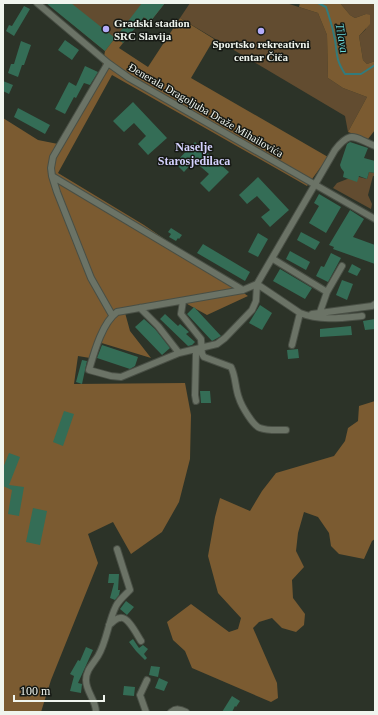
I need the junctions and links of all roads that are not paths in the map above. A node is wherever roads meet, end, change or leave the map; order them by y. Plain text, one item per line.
1 (37, 3) edge
2 (108, 63) junction
3 (375, 146) edge
4 (52, 176) junction
5 (315, 185) junction
6 (375, 219) edge
7 (273, 259) junction
8 (342, 266) dead end
9 (257, 284) junction
10 (243, 290) junction
11 (328, 292) junction
12 (183, 302) junction
13 (375, 304) edge
14 (140, 308) junction
15 (320, 312) junction
16 (303, 314) junction
17 (112, 315) junction
18 (362, 316) dead end
19 (292, 345) dead end
20 (201, 347) junction
21 (179, 353) junction
22 (196, 401) dead end
23 (286, 430) dead end
24 (117, 549) dead end
25 (109, 625) junction
26 (141, 641) dead end
27 (146, 680) dead end
28 (96, 712) edge
29 (146, 712) edge
30 (171, 712) edge
31 (186, 712) edge

1 - 2 street, Đenerala Dragoljuba Draže Mihailovića
2 - 4 street
2 - 5 street, Đenerala Dragoljuba Draže Mihailovića
3 - 5 street
4 - 10 street
4 - 17 street
5 - 6 street, Đenerala Dragoljuba Draže Mihailovića
5 - 7 street
7 - 9 street
7 - 11 street
8 - 11 street
9 - 10 street
9 - 16 street
9 - 20 street
10 - 12 street
11 - 15 street
12 - 14 street
12 - 20 street
13 - 15 street
14 - 17 street
14 - 21 street
15 - 16 street
16 - 18 street
16 - 19 street
17 - 21 street
20 - 21 street
20 - 22 street
20 - 23 street
24 - 25 street
25 - 26 street
25 - 28 street
27 - 29 street
30 - 31 street

